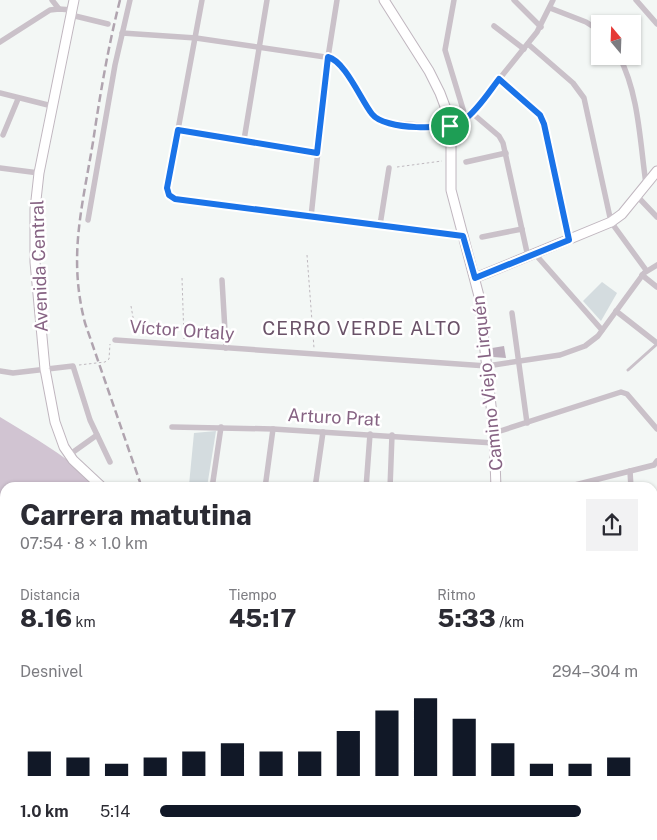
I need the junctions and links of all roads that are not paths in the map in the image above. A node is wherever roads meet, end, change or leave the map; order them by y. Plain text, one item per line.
1 (52, 0) edge
2 (74, 0) edge
3 (130, 0) edge
4 (202, 0) edge
5 (267, 0) edge
6 (338, 0) edge
7 (384, 0) edge
8 (454, 0) edge
9 (514, 0) edge
10 (553, 0) edge
11 (636, 0) edge
12 (550, 8) junction
13 (59, 9) junction
14 (71, 13) junction
15 (108, 24) dead end
16 (657, 24) edge
17 (591, 25) edge
18 (494, 26) dead end
19 (541, 26) junction
20 (122, 33) junction
21 (196, 38) junction
22 (0, 42) edge
23 (526, 46) junction
24 (260, 47) junction
25 (328, 57) junction
26 (622, 65) edge
27 (499, 79) junction
28 (0, 94) edge
29 (18, 99) junction
30 (52, 106) junction
31 (472, 113) junction
32 (466, 119) junction
33 (450, 126) junction
34 (178, 130) junction
35 (3, 135) dead end
36 (244, 140) junction
37 (317, 153) junction
38 (506, 153) junction
39 (466, 162) dead end
40 (0, 168) edge
41 (389, 168) road end
42 (657, 171) edge
43 (38, 173) junction
44 (646, 184) junction
45 (637, 196) junction
46 (311, 217) junction
47 (657, 218) edge
48 (88, 220) dead end
49 (611, 222) junction
50 (380, 226) junction
51 (522, 228) junction
52 (463, 236) junction
53 (482, 237) dead end
54 (569, 240) junction
55 (531, 255) junction
56 (657, 265) edge
57 (644, 273) junction
58 (475, 278) junction
59 (222, 280) dead end
60 (657, 287) edge
61 (616, 311) junction
62 (512, 313) dead end
63 (602, 330) junction
64 (115, 340) road end
65 (657, 343) edge
66 (226, 348) junction
67 (519, 361) junction
68 (487, 366) junction
69 (44, 369) junction
70 (628, 370) dead end
71 (0, 371) edge
72 (527, 423) junction
73 (172, 427) dead end
74 (221, 427) junction
75 (657, 428) edge
76 (273, 429) junction
77 (323, 432) junction
78 (370, 434) junction
79 (97, 435) junction
80 (392, 436) junction
81 (494, 438) junction
82 (69, 455) junction
83 (110, 462) dead end
84 (656, 465) edge
85 (630, 471) junction
86 (96, 482) edge
87 (213, 482) edge
88 (266, 482) edge
89 (316, 482) edge
90 (366, 482) edge
91 (390, 482) edge
92 (496, 482) edge
93 (592, 482) edge
94 (631, 482) edge

1 - 13 street
2 - 14 street, Avenida Central
3 - 20 street
4 - 21 street
5 - 24 street
6 - 25 street
7 - 33 street, Camino Viejo Lirquén
8 - 32 street
9 - 19 street
10 - 12 street
11 - 16 street
12 - 17 street
12 - 19 street
13 - 14 street
13 - 22 street
14 - 15 street
14 - 30 street, Avenida Central
18 - 23 street
19 - 23 street
20 - 21 street
20 - 48 street
21 - 24 street
21 - 34 street
23 - 27 street
23 - 49 street
24 - 25 street
24 - 36 street
25 - 33 street
25 - 37 street
26 - 44 street
27 - 31 street
27 - 54 street
28 - 29 street
29 - 30 street
29 - 35 street
30 - 43 street, Avenida Central
31 - 32 street
31 - 38 street
32 - 33 street
33 - 52 street, Camino Viejo Lirquén
34 - 36 street
34 - 46 street
36 - 37 street
37 - 46 street
38 - 39 street
38 - 51 street
40 - 43 street
41 - 50 street
42 - 44 street
43 - 69 street, Avenida Central
44 - 45 street
45 - 47 street
45 - 49 street
46 - 50 street
49 - 54 street
49 - 57 street
50 - 52 street
51 - 53 street
51 - 55 street
52 - 58 street, Camino Viejo Lirquén
54 - 55 street
55 - 58 street
55 - 63 street
56 - 57 street
57 - 60 street
57 - 61 street, Víctor Ortaly
58 - 68 street, Camino Viejo Lirquén
59 - 66 street
61 - 63 street, Víctor Ortaly
61 - 65 street
62 - 67 street
63 - 67 street, Víctor Ortaly
64 - 66 street, Víctor Ortaly
65 - 70 lane
66 - 68 street, Víctor Ortaly
67 - 68 street, Víctor Ortaly
67 - 72 street
68 - 81 street, Camino Viejo Lirquén
69 - 71 street
69 - 79 street
69 - 82 street, Avenida Central
72 - 75 street
72 - 81 street
73 - 74 street, Arturo Prat
74 - 76 street, Arturo Prat
74 - 87 street
76 - 77 street, Arturo Prat
76 - 88 street
77 - 78 street, Arturo Prat
77 - 89 street
78 - 80 street, Arturo Prat
78 - 90 street
79 - 82 street
79 - 83 street
80 - 81 street, Arturo Prat
80 - 91 street
81 - 92 street, Camino Viejo Lirquén
82 - 86 street, Avenida Central
84 - 85 street
85 - 93 street
85 - 94 street

